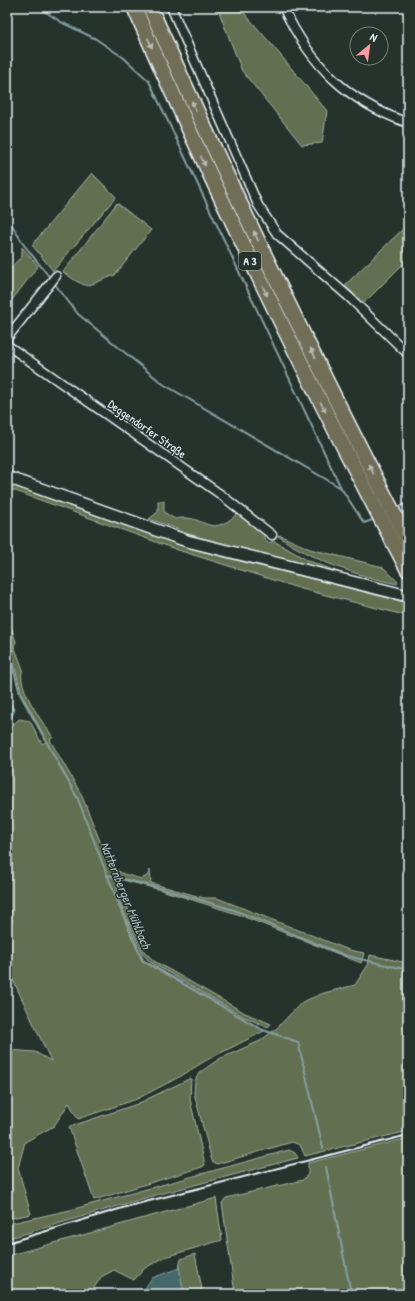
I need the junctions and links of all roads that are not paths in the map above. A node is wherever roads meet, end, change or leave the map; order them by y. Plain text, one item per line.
1 (134, 7) edge
2 (150, 7) edge
3 (171, 7) edge
4 (283, 7) edge
5 (408, 123) edge
6 (53, 279) dead end
7 (7, 338) edge
8 (7, 345) edge
9 (408, 354) edge
10 (7, 477) edge
11 (389, 520) junction
12 (272, 535) dead end
13 (408, 541) edge
14 (408, 570) edge
15 (408, 596) edge

1 -> 11 highway, A 3
11 -> 2 highway, A 3
3 - 9 street
4 - 5 street
6 - 7 street
8 - 12 street, Deggendorfer Straße
10 - 15 main road
11 - 13 highway, A 3
11 - 14 highway, A 3

